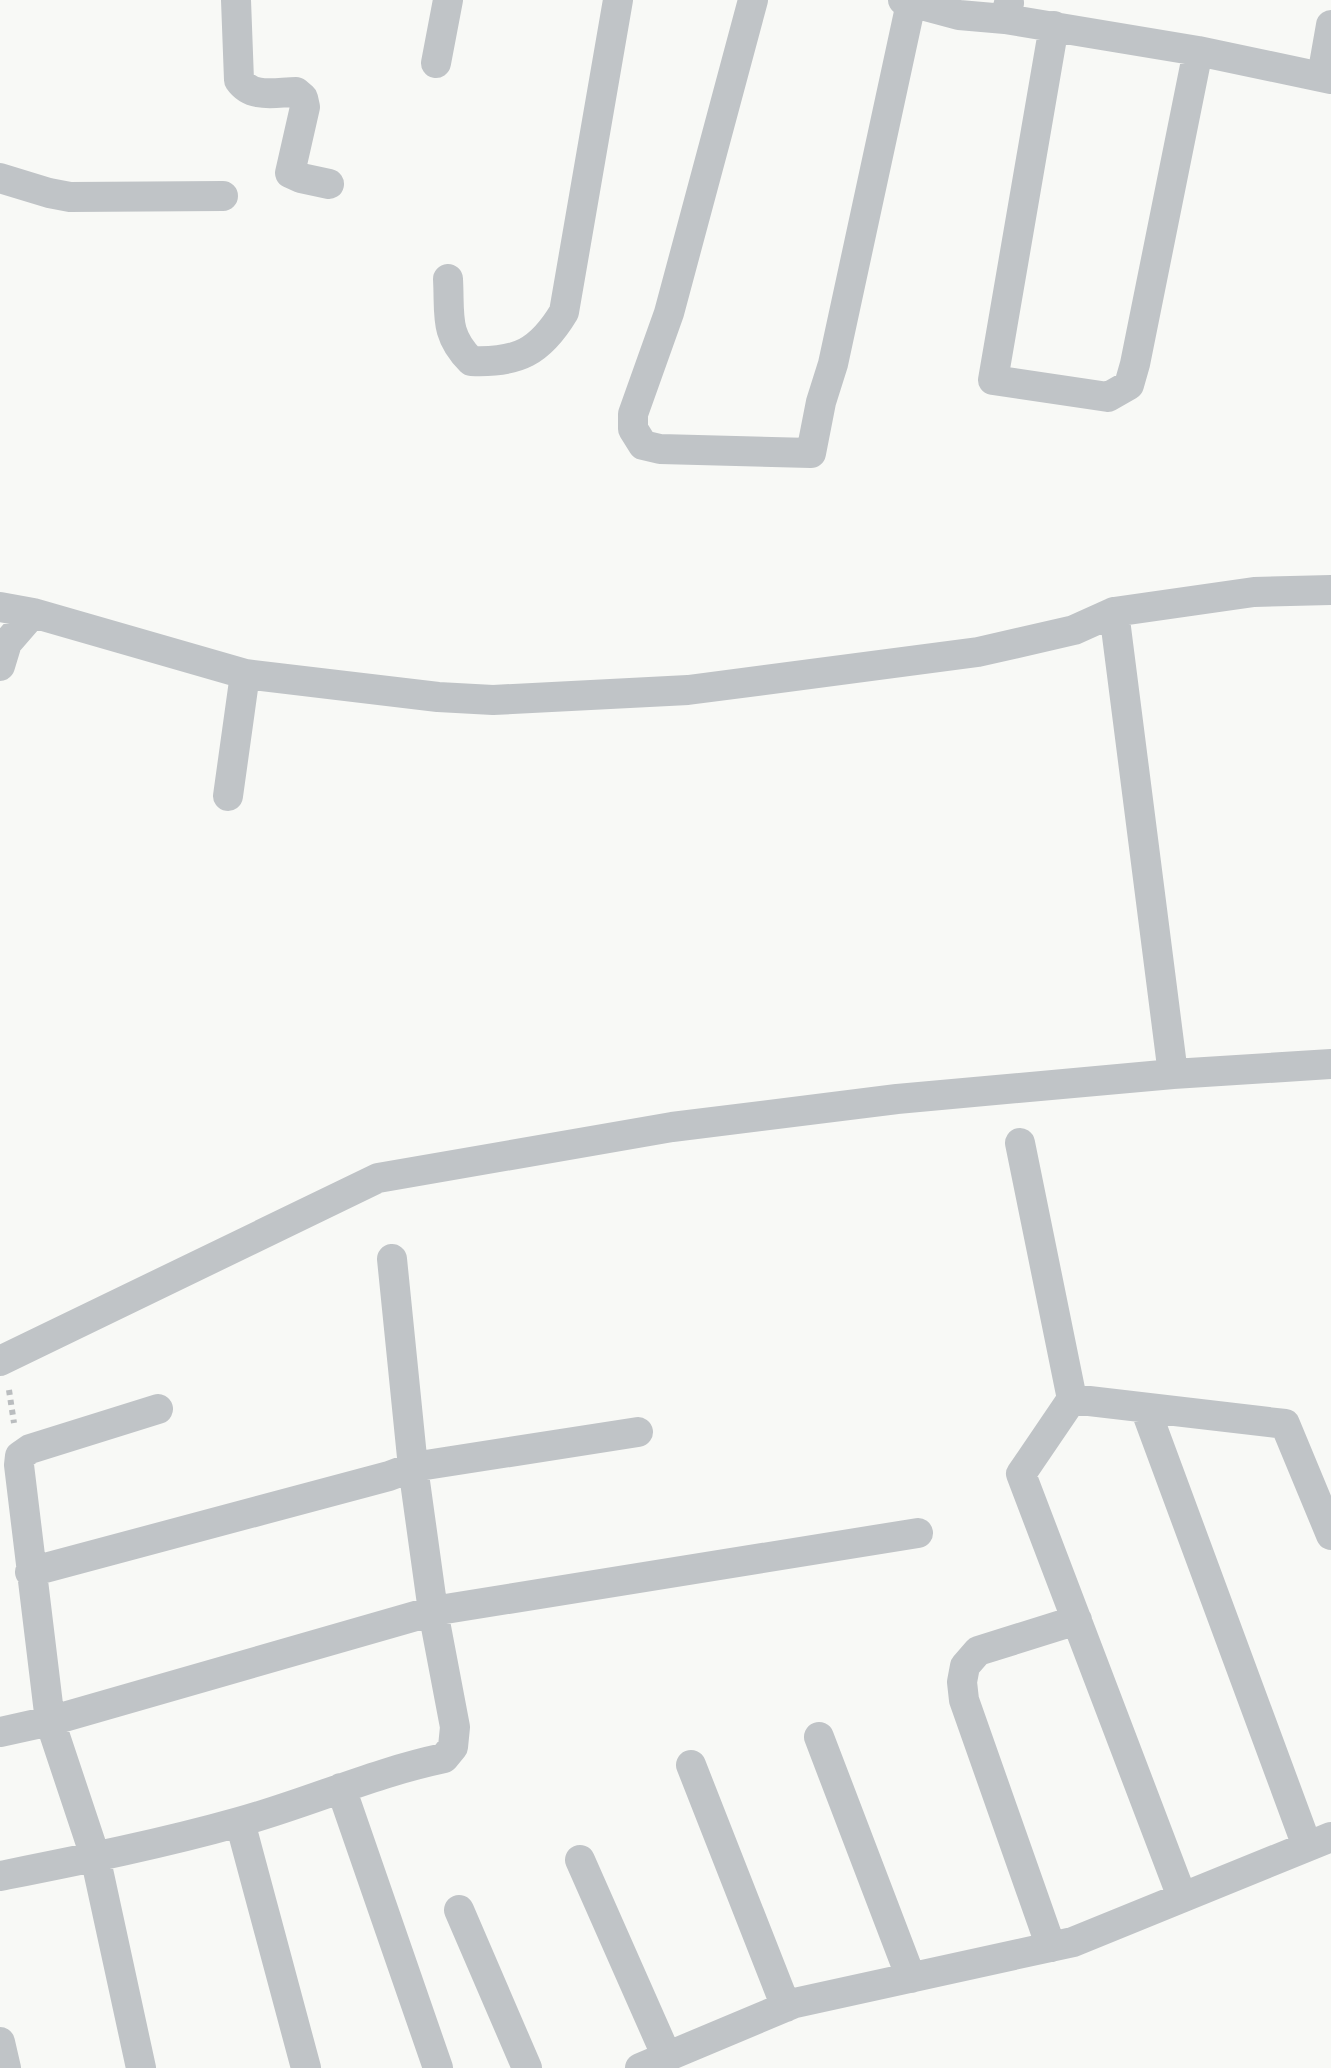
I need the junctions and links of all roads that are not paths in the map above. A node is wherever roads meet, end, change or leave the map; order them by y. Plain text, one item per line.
1 (236, 0) edge
2 (448, 0) edge
3 (618, 0) edge
4 (754, 0) edge
5 (907, 1) edge
6 (1008, 10) edge
7 (1331, 25) edge
8 (1054, 26) junction
9 (1198, 51) junction
10 (436, 63) dead end
11 (1326, 77) edge
12 (0, 178) edge
13 (329, 184) dead end
14 (223, 196) dead end
15 (448, 279) dead end
16 (1331, 590) edge
17 (0, 607) edge
18 (33, 612) junction
19 (1114, 612) junction
20 (0, 666) edge
21 (245, 674) junction
22 (228, 796) dead end
23 (1331, 1064) edge
24 (1174, 1074) junction
25 (1020, 1143) dead end
26 (392, 1259) dead end
27 (2, 1360) edge
28 (1072, 1400) junction
29 (1145, 1408) junction
30 (158, 1409) dead end
31 (638, 1432) dead end
32 (413, 1467) junction
33 (918, 1532) dead end
34 (1331, 1534) edge
35 (30, 1572) junction
36 (433, 1611) junction
37 (1076, 1620) junction
38 (50, 1721) junction
39 (0, 1732) edge
40 (819, 1737) dead end
41 (691, 1764) dead end
42 (341, 1788) junction
43 (240, 1822) junction
44 (1319, 1842) edge
45 (95, 1856) junction
46 (580, 1860) dead end
47 (0, 1876) edge
48 (1182, 1897) junction
49 (459, 1910) dead end
50 (1051, 1947) junction
51 (911, 1978) junction
52 (786, 2007) junction
53 (0, 2042) edge
54 (654, 2062) edge
55 (6, 2068) edge
56 (141, 2068) edge
57 (306, 2068) edge
58 (438, 2068) edge
59 (527, 2068) edge

1 - 13 street
2 - 10 street
3 - 15 street
4 - 5 street
5 - 6 street
6 - 8 street
7 - 11 street
8 - 9 street
8 - 9 street
9 - 11 street
12 - 14 street
16 - 19 street
17 - 18 street
18 - 20 street
18 - 21 street
19 - 21 street
19 - 24 street
21 - 22 street
23 - 24 street
24 - 27 street
25 - 28 street
26 - 32 street
28 - 29 street
28 - 37 street
29 - 34 street
29 - 44 street
30 - 35 street
31 - 32 street
32 - 35 street
32 - 36 street
33 - 36 street
35 - 38 street
36 - 38 street
36 - 42 street
37 - 48 street
37 - 50 street
38 - 39 street
38 - 45 street
40 - 51 street
41 - 52 street
42 - 43 street
42 - 58 street
43 - 45 street
43 - 57 street
44 - 48 street
45 - 47 street
45 - 56 street
46 - 54 street
48 - 50 street
49 - 59 street
50 - 51 street
51 - 52 street
52 - 54 street
53 - 55 street

